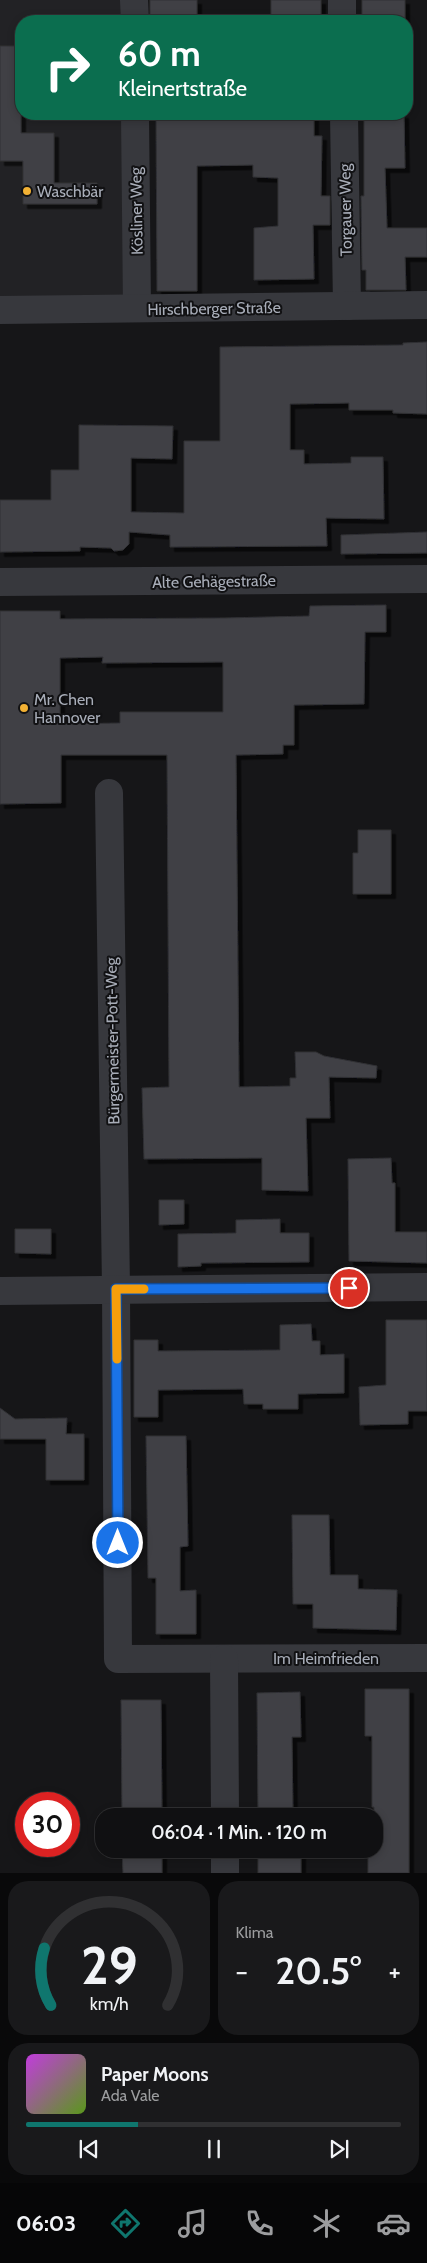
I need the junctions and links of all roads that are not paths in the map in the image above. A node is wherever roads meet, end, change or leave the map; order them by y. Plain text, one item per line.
1 (134, 0) edge
2 (342, 0) edge
3 (135, 15) edge
4 (342, 15) edge
5 (135, 120) edge
6 (344, 120) edge
7 (427, 305) edge
8 (347, 306) junction
9 (137, 308) junction
10 (0, 310) edge
11 (427, 579) edge
12 (0, 582) edge
13 (109, 793) dead end
14 (427, 1287) edge
15 (116, 1289) junction
16 (0, 1291) edge
17 (427, 1658) edge
18 (224, 1659) junction
19 (225, 1808) edge
20 (225, 1858) edge
21 (225, 1873) edge

1 - 3 street
2 - 4 street
5 - 9 street, Kösliner Weg
6 - 8 street, Torgauer Weg
7 - 8 street, Hirschberger Straße
8 - 9 street, Hirschberger Straße
9 - 10 street, Hirschberger Straße
11 - 12 street, Alte Gehägestraße
13 - 15 street, Bürgermeister-Pott-Weg
14 - 15 street
15 - 16 street
15 - 18 street, Bürgermeister-Pott-Weg
17 - 18 street, Im Heimfrieden
18 - 19 street
20 - 21 street

